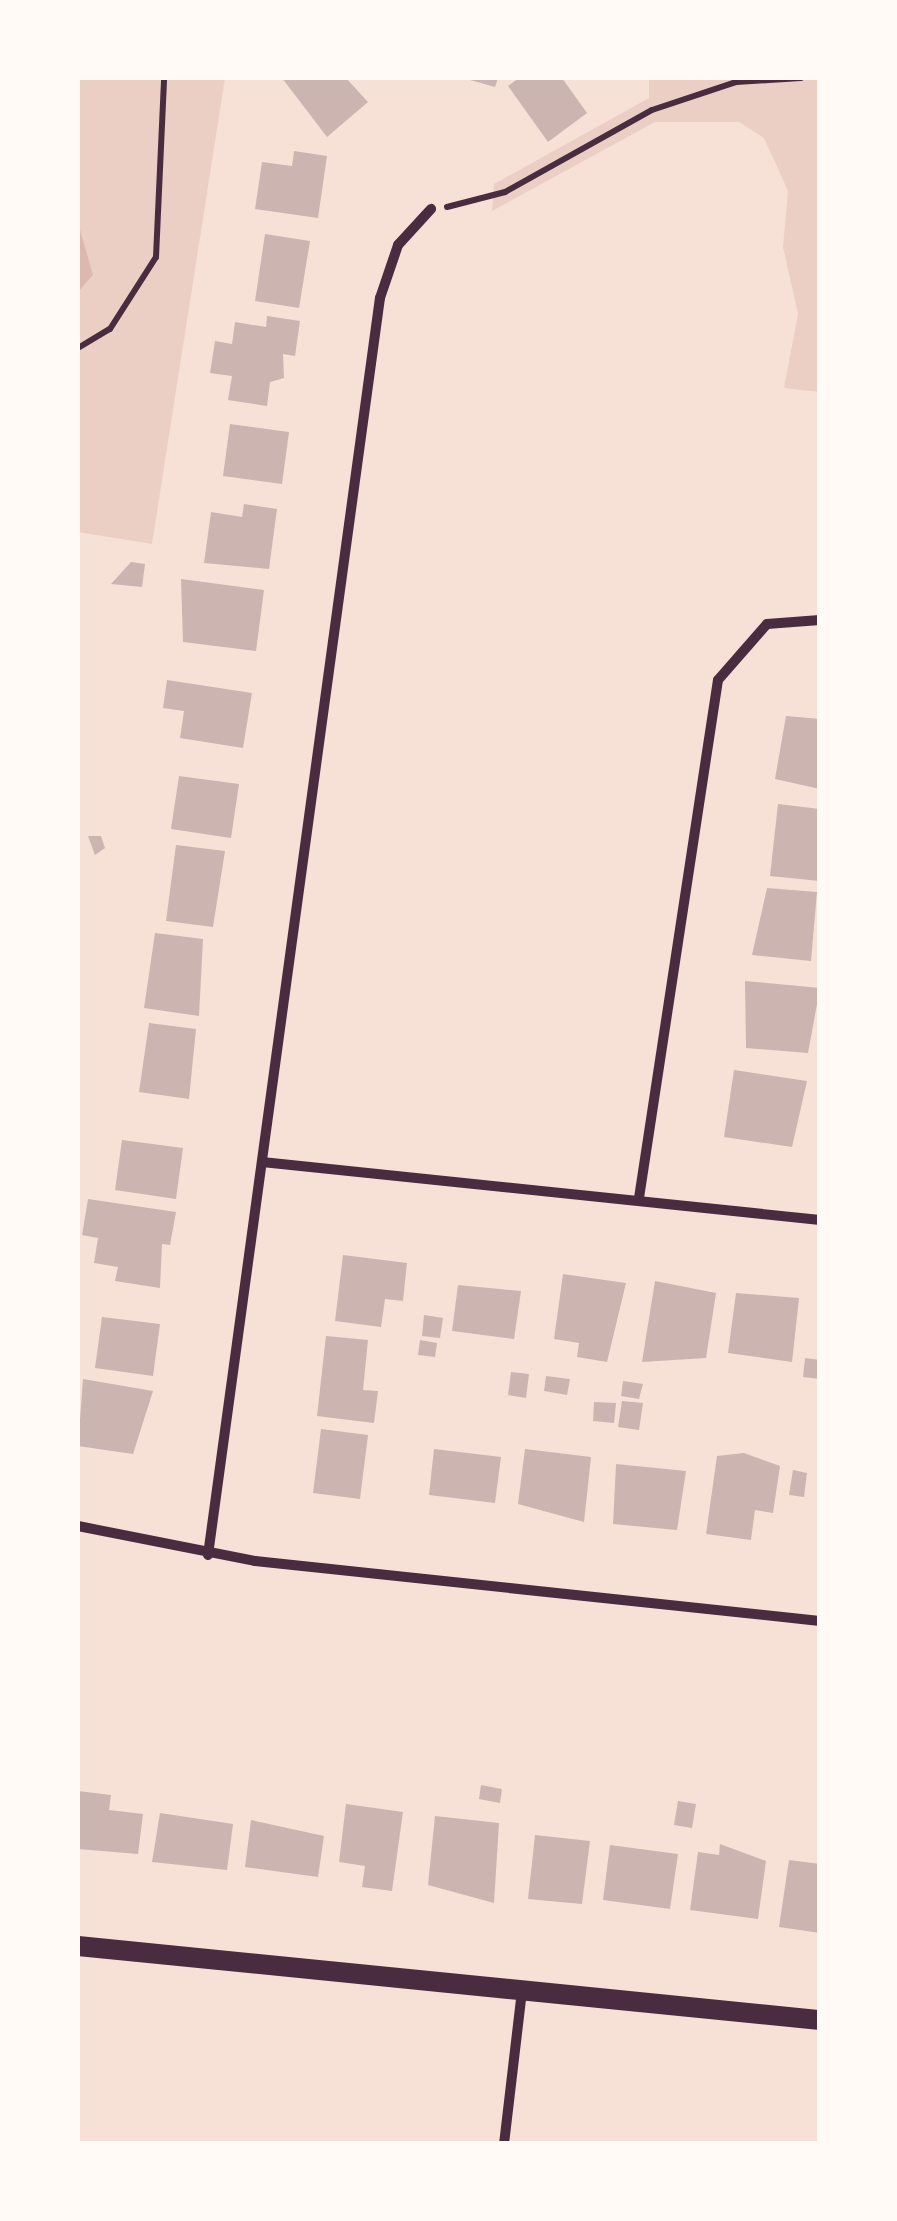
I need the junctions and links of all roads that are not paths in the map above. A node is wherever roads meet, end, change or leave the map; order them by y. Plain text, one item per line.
1 (431, 209) road end
2 (820, 620) edge
3 (262, 1162) junction
4 (638, 1198) junction
5 (820, 1220) edge
6 (78, 1526) edge
7 (208, 1555) junction
8 (820, 1621) edge
9 (78, 1946) edge
10 (522, 1989) junction
11 (820, 2020) edge
12 (504, 2144) edge

1 - 3 street
2 - 4 street
3 - 4 street
3 - 7 street
4 - 5 street
6 - 7 street
7 - 8 street
9 - 10 main road
10 - 11 main road
10 - 12 street

